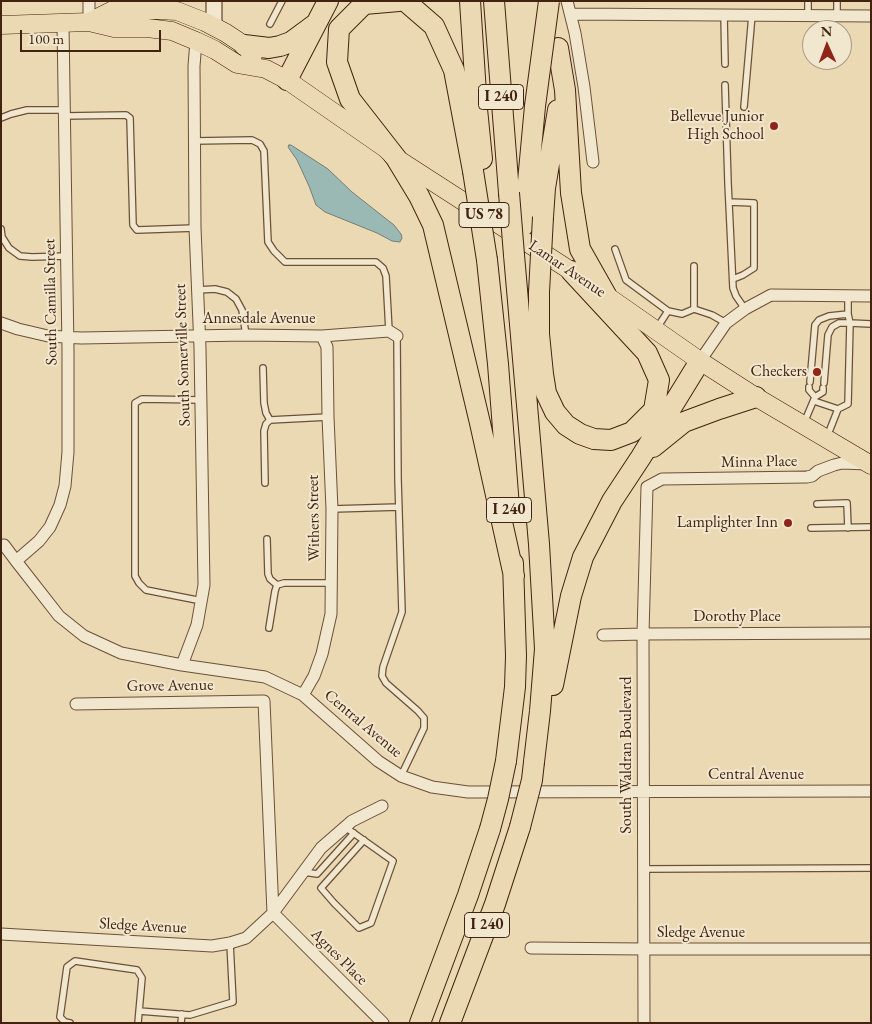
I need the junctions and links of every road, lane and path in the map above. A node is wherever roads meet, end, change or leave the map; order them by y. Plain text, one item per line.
1 (89, 1) edge
2 (214, 1) edge
3 (282, 1) edge
4 (328, 1) edge
5 (399, 1) edge
6 (406, 1) edge
7 (470, 1) edge
8 (494, 1) edge
9 (538, 1) edge
10 (549, 1) edge
11 (568, 1) edge
12 (808, 1) edge
13 (837, 1) edge
14 (125, 6) edge
15 (173, 6) edge
16 (571, 14) junction
17 (724, 15) junction
18 (752, 15) junction
19 (808, 15) junction
20 (837, 15) junction
21 (871, 16) edge
22 (89, 22) junction
23 (318, 22) junction
24 (63, 24) junction
25 (270, 24) dead end
26 (1, 25) edge
27 (214, 26) junction
28 (196, 41) junction
29 (244, 45) junction
30 (558, 48) junction
31 (725, 64) dead end
32 (266, 69) junction
33 (287, 80) junction
34 (725, 85) dead end
35 (744, 107) dead end
36 (64, 113) junction
37 (1, 118) edge
38 (194, 141) junction
39 (396, 158) junction
40 (593, 162) dead end
41 (479, 175) junction
42 (518, 197) junction
43 (728, 202) junction
44 (195, 228) junction
45 (1, 229) edge
46 (615, 249) dead end
47 (66, 256) junction
48 (694, 266) dead end
49 (571, 271) junction
50 (733, 279) junction
51 (197, 290) junction
52 (606, 295) junction
53 (848, 296) junction
54 (871, 296) edge
55 (694, 309) junction
56 (745, 309) junction
57 (668, 311) junction
58 (848, 314) junction
59 (1, 323) edge
60 (726, 323) junction
61 (850, 323) junction
62 (871, 324) edge
63 (656, 330) junction
64 (393, 334) junction
65 (199, 335) junction
66 (246, 335) junction
67 (322, 336) junction
68 (68, 338) junction
69 (700, 361) junction
70 (263, 368) dead end
71 (756, 397) junction
72 (815, 399) junction
73 (201, 400) junction
74 (838, 409) junction
75 (328, 417) junction
76 (270, 420) junction
77 (803, 425) junction
78 (826, 439) junction
79 (641, 456) junction
80 (871, 465) edge
81 (265, 483) dead end
82 (647, 487) joint
83 (817, 504) dead end
84 (398, 507) junction
85 (332, 509) junction
86 (871, 527) edge
87 (811, 528) dead end
88 (848, 528) junction
89 (267, 539) dead end
90 (4, 544) dead end
91 (16, 561) junction
92 (514, 576) junction
93 (331, 583) junction
94 (278, 585) junction
95 (202, 601) junction
96 (269, 628) dead end
97 (871, 633) edge
98 (643, 634) junction
99 (603, 635) dead end
100 (182, 665) junction
101 (303, 695) junction
102 (76, 704) dead end
103 (540, 711) junction
104 (401, 776) junction
105 (644, 791) junction
106 (871, 791) edge
107 (382, 806) dead end
108 (350, 830) junction
109 (364, 840) junction
110 (871, 868) edge
111 (644, 869) junction
112 (273, 913) junction
113 (1, 934) edge
114 (230, 943) junction
115 (531, 948) dead end
116 (871, 949) edge
117 (644, 950) junction
118 (139, 1011) junction
119 (182, 1014) junction
120 (421, 1020) edge
121 (70, 1023) edge
122 (138, 1023) edge
123 (181, 1023) edge
124 (383, 1023) edge
125 (450, 1023) edge
126 (644, 1023) edge

1 - 22 street
2 - 27 street
3 - 25 lane
4 - 23 highway
5 - 39 highway
6 - 41 highway
7 - 41 highway, I 240
8 - 42 highway, I 240
9 - 30 highway
10 - 42 highway, bridge
11 - 16 street
12 - 19 lane
13 - 20 lane
14 - 15 main road, US 78
14 - 22 main road, US 78
15 - 27 main road, US 78
16 - 17 street
16 - 40 street
17 - 18 street
17 - 31 lane
18 - 19 street
18 - 35 lane
19 - 20 street
20 - 21 street
22 - 24 main road, US 78
22 - 28 main road, US 78
23 - 29 highway
23 - 33 highway
24 - 26 main road, US 78
24 - 36 street, South Camilla Street
27 - 29 main road, US 78
28 - 32 main road, US 78
28 - 38 street, South Somerville Street
29 - 32 main road, US 78
30 - 49 highway, bridge
30 - 52 highway
32 - 33 main road, Lamar Avenue / US 78
33 - 39 main road, Lamar Avenue / US 78
34 - 43 lane
36 - 37 lane
36 - 44 lane
36 - 47 street, South Camilla Street
38 - 44 street, South Somerville Street
38 - 64 lane
39 - 49 main road, Lamar Avenue / US 78
39 - 92 highway
41 - 92 highway, I 240, bridge
42 - 103 highway, I 240
43 - 50 lane
43 - 50 lane
44 - 51 street, South Somerville Street
45 - 47 lane
46 - 57 lane
47 - 68 street, South Camilla Street
48 - 55 lane
49 - 52 main road, Lamar Avenue / US 78
50 - 56 lane
51 - 65 street, South Somerville Street
51 - 66 lane
52 - 63 main road, Lamar Avenue / US 78
53 - 54 street
53 - 56 street
53 - 58 lane
55 - 57 lane
55 - 60 lane
56 - 60 street
57 - 63 lane
58 - 61 lane
58 - 72 lane
59 - 68 street, Annesdale Avenue
60 - 69 street
61 - 62 lane
61 - 72 lane
61 - 74 lane
63 - 69 main road, Lamar Avenue / US 78
64 - 67 street, Annesdale Avenue
64 - 84 lane
65 - 66 street, Annesdale Avenue
65 - 68 street, Annesdale Avenue
65 - 73 street, South Somerville Street
66 - 67 street, Annesdale Avenue
67 - 75 street, Withers Street
68 - 91 street, South Camilla Street
69 - 71 main road, Lamar Avenue / US 78
69 - 79 highway
70 - 76 lane
71 - 77 main road, Lamar Avenue / US 78
71 - 79 highway
72 - 74 lane
72 - 77 lane
73 - 95 street, South Somerville Street
73 - 95 lane
74 - 78 lane
75 - 76 lane
75 - 85 street, Withers Street
76 - 81 lane
77 - 78 main road, Lamar Avenue / US 78
78 - 80 main road, Lamar Avenue / US 78
79 - 103 highway
80 - 82 street, Minna Place
82 - 98 street, South Waldran Boulevard
83 - 88 lane
84 - 85 lane
84 - 104 lane
85 - 93 street, Withers Street
86 - 88 lane
87 - 88 lane
89 - 94 lane
90 - 91 street, Central Avenue
91 - 100 street, Central Avenue
92 - 120 highway, I 240, bridge
93 - 94 lane
93 - 101 street, Withers Street
94 - 96 lane
95 - 100 street, South Somerville Street
97 - 98 street, Dorothy Place
98 - 99 street, Dorothy Place
98 - 105 street, South Waldran Boulevard
100 - 101 street, Central Avenue
101 - 104 street, Central Avenue
102 - 112 street, Grove Avenue
103 - 125 highway, I 240, bridge
104 - 105 street, Central Avenue
105 - 106 street, Central Avenue
105 - 111 street, South Waldran Boulevard
107 - 108 street
108 - 109 lane
108 - 112 street
109 - 109 lane
110 - 111 lane
111 - 117 street, South Waldran Boulevard
112 - 114 street, Sledge Avenue
112 - 124 street, Agnes Place
113 - 114 street, Sledge Avenue
114 - 119 lane
115 - 117 street, Sledge Avenue
116 - 117 street, Sledge Avenue
117 - 126 street, South Waldran Boulevard
118 - 119 lane
118 - 121 lane
118 - 122 lane
119 - 123 lane

